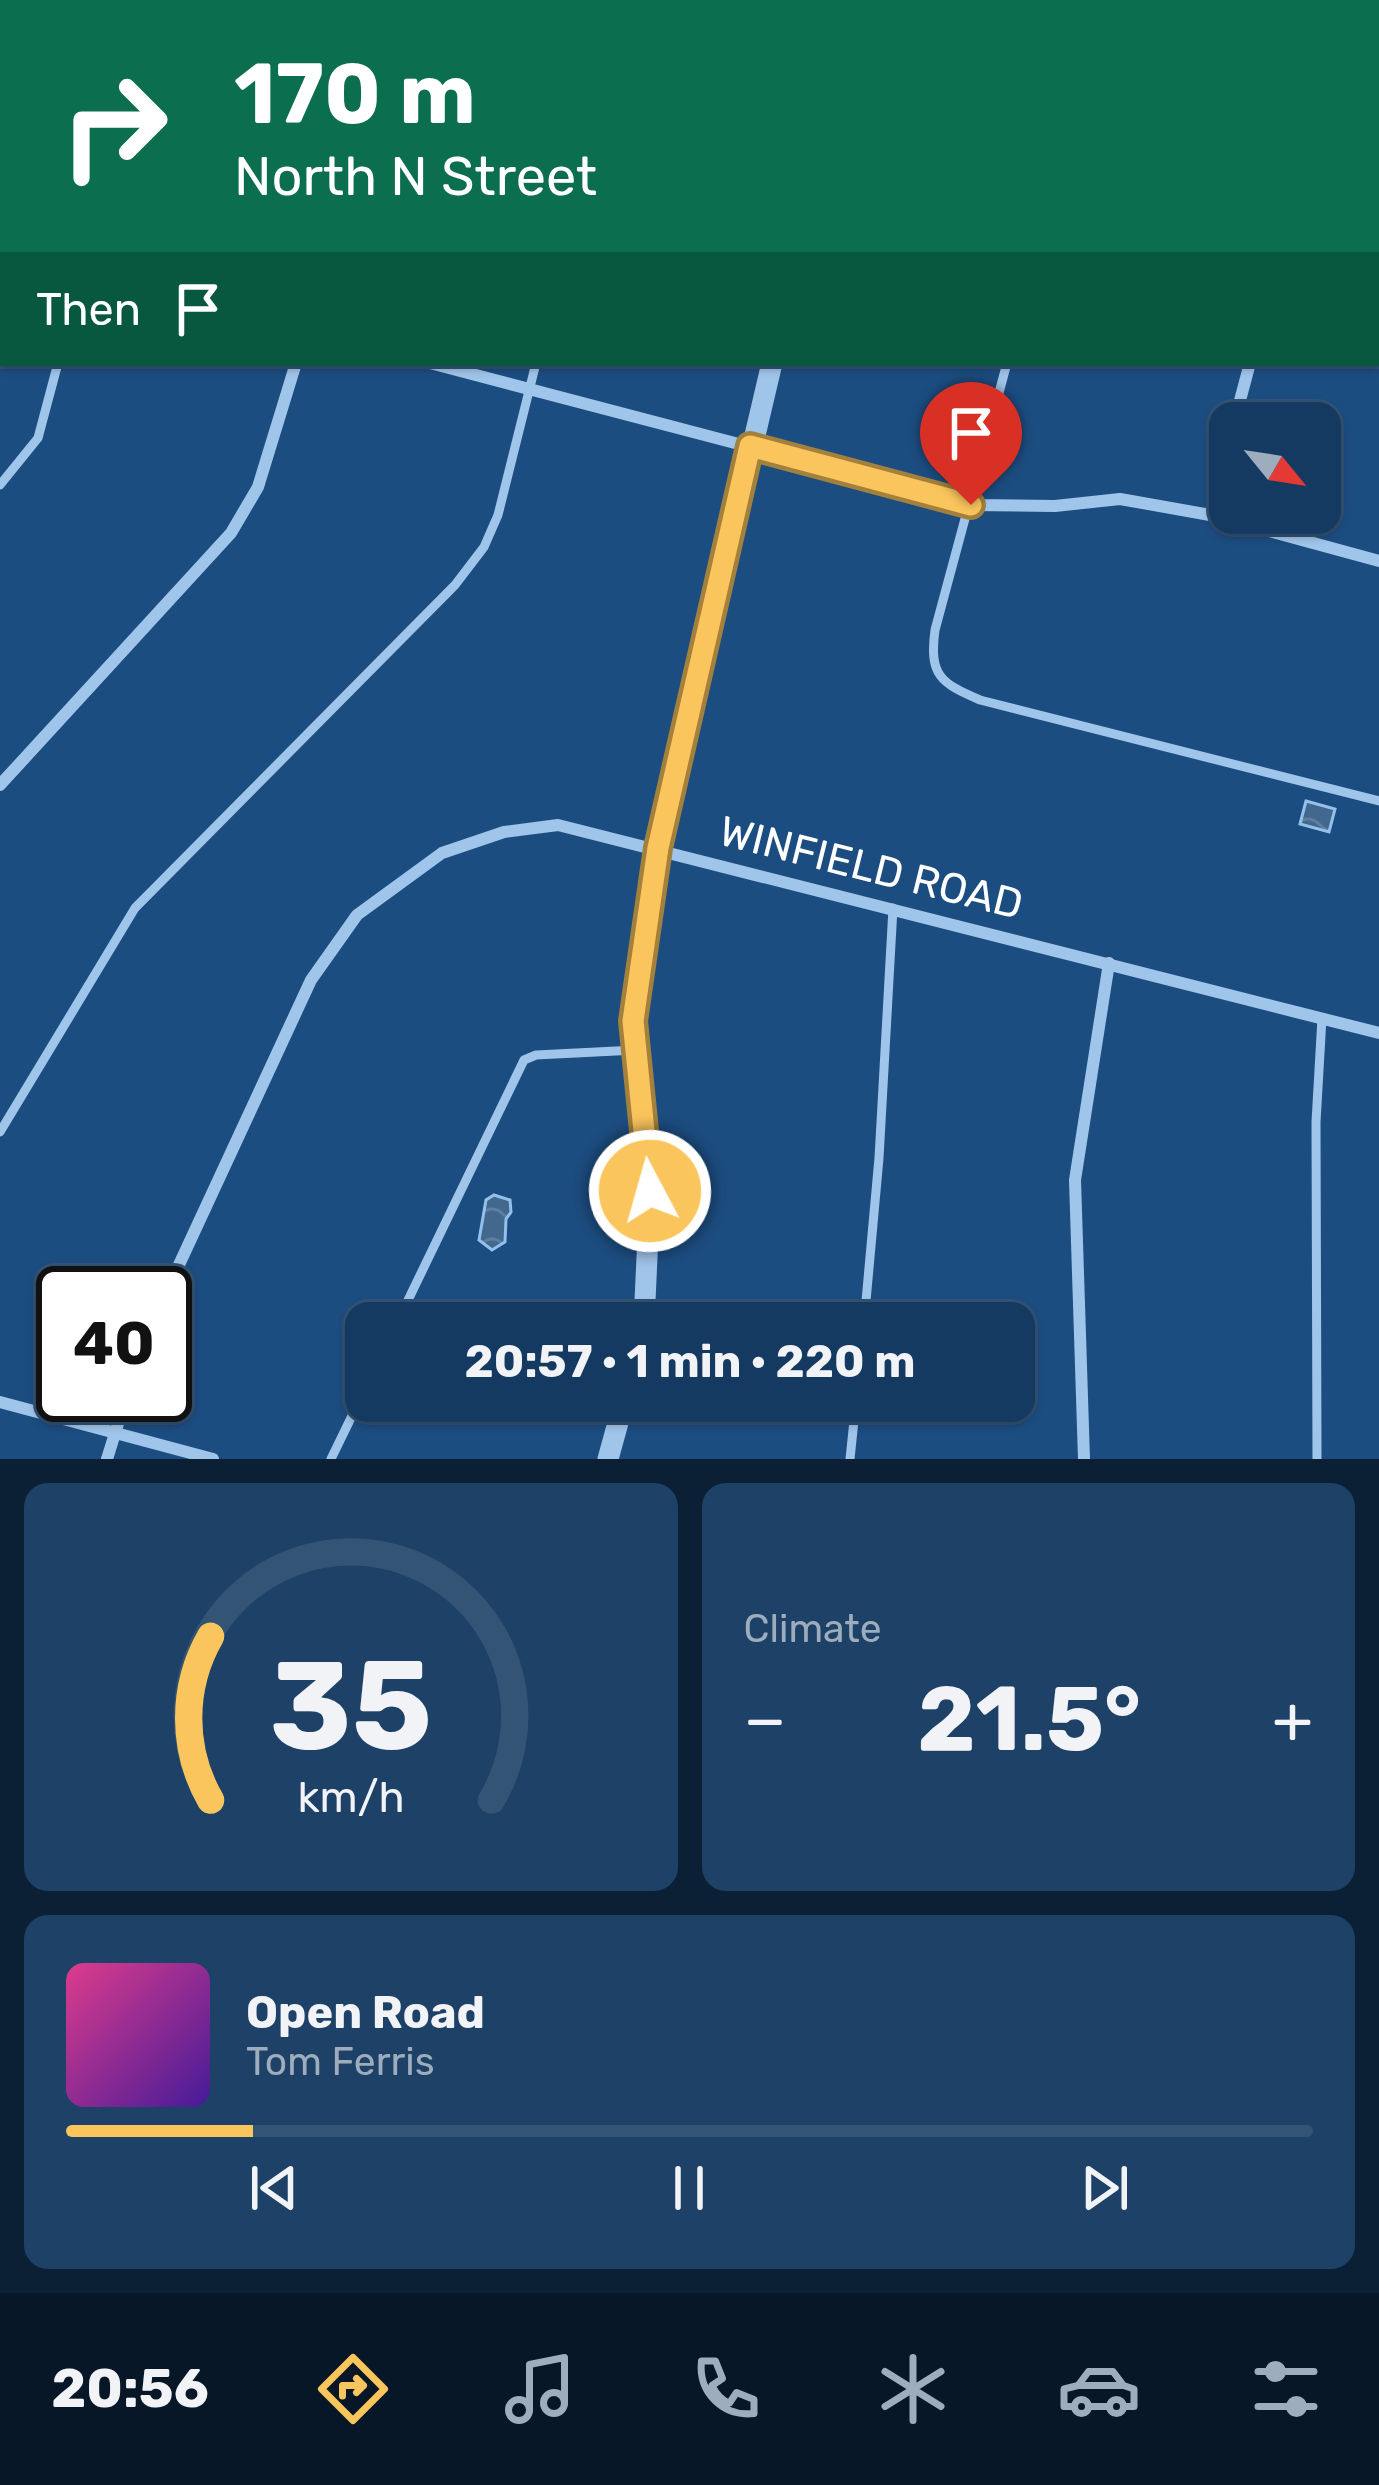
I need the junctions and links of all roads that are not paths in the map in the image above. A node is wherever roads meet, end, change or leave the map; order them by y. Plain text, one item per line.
1 (57, 366) edge
2 (295, 366) edge
3 (442, 366) edge
4 (535, 366) edge
5 (771, 366) edge
6 (1006, 366) edge
7 (1249, 366) edge
8 (529, 388) junction
9 (1240, 402) edge
10 (750, 446) junction
11 (0, 485) edge
12 (971, 505) junction
13 (1209, 515) edge
14 (1280, 534) edge
15 (1379, 561) edge
16 (0, 785) edge
17 (1379, 801) edge
18 (658, 848) junction
19 (892, 908) junction
20 (1109, 963) junction
21 (1322, 1018) junction
22 (1379, 1033) edge
23 (636, 1050) junction
24 (0, 1132) edge
25 (178, 1266) edge
26 (408, 1302) edge
27 (645, 1302) edge
28 (866, 1302) edge
29 (0, 1402) edge
30 (118, 1422) edge
31 (349, 1422) edge
32 (618, 1422) edge
33 (854, 1422) edge
34 (115, 1433) junction
35 (107, 1459) edge
36 (213, 1459) edge
37 (331, 1459) edge
38 (608, 1459) edge
39 (850, 1459) edge
40 (1084, 1459) edge
41 (1317, 1459) edge

1 - 11 lane
2 - 16 street
3 - 8 street
4 - 8 lane
5 - 10 street
6 - 12 lane
7 - 9 street
8 - 10 street
8 - 24 lane
10 - 12 street
10 - 18 street
12 - 13 street
12 - 17 lane
14 - 15 street
18 - 19 street, WINFIELD ROAD
18 - 23 street
18 - 25 street, WINFIELD ROAD
19 - 20 street, WINFIELD ROAD
19 - 28 lane
20 - 21 street, WINFIELD ROAD
20 - 40 street
21 - 22 street, WINFIELD ROAD
21 - 41 lane
23 - 26 lane
23 - 27 street
29 - 34 street
30 - 34 street
31 - 37 lane
32 - 38 street
33 - 39 lane
34 - 35 street
34 - 36 street

